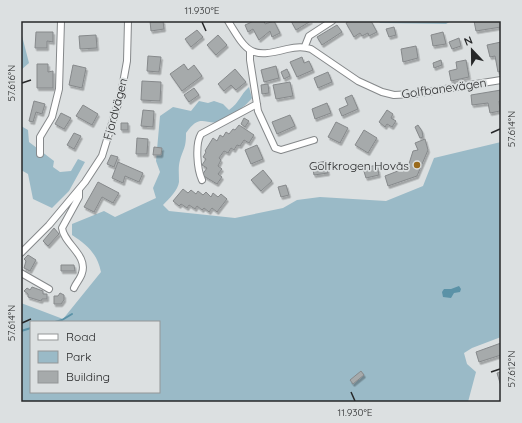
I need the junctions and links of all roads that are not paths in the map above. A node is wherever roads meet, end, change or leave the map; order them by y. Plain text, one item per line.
1 (60, 21) edge
2 (128, 21) edge
3 (228, 21) edge
4 (332, 21) edge
5 (305, 46) junction
6 (250, 51) junction
7 (501, 80) edge
8 (257, 104) junction
9 (314, 140) dead end
10 (40, 154) dead end
11 (202, 180) dead end
12 (79, 190) junction
13 (21, 253) edge
14 (21, 273) edge
15 (49, 288) dead end
16 (74, 288) dead end

1 - 10 street
2 - 12 street, Fjordvägen
3 - 6 street
4 - 5 street
5 - 6 street
5 - 7 street, Golfbanevägen
6 - 8 street
8 - 9 street
8 - 11 street
12 - 13 street, Fjordvägen
12 - 16 street, Fjordvägen
14 - 15 street

